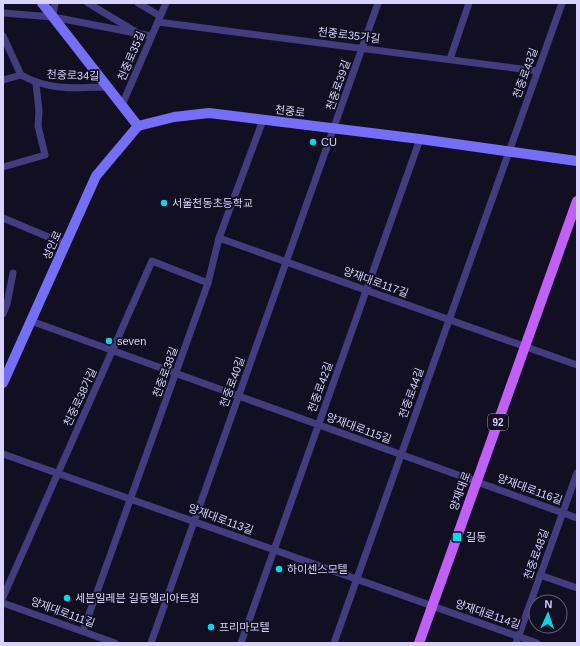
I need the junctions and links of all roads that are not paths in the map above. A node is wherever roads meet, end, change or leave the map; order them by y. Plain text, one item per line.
1 (42, 3) edge
2 (55, 3) edge
3 (88, 3) edge
4 (138, 3) edge
5 (166, 3) edge
6 (378, 3) edge
7 (470, 3) edge
8 (562, 3) edge
9 (3, 13) edge
10 (53, 17) junction
11 (159, 19) junction
12 (140, 35) junction
13 (3, 36) edge
14 (151, 36) junction
15 (362, 48) junction
16 (450, 59) junction
17 (537, 71) junction
18 (20, 75) junction
19 (3, 80) edge
20 (36, 84) junction
21 (108, 87) junction
22 (122, 105) junction
23 (263, 120) junction
24 (138, 126) junction
25 (334, 128) junction
26 (420, 139) junction
27 (508, 151) junction
28 (577, 161) edge
29 (3, 167) edge
30 (577, 201) edge
31 (3, 218) edge
32 (219, 238) junction
33 (65, 244) junction
34 (287, 261) junction
35 (13, 273) dead end
36 (208, 283) junction
37 (366, 290) junction
38 (3, 314) edge
39 (448, 320) junction
40 (31, 321) junction
41 (525, 346) junction
42 (113, 351) junction
43 (577, 365) edge
44 (176, 374) junction
45 (3, 383) edge
46 (238, 397) junction
47 (318, 425) junction
48 (3, 454) edge
49 (401, 455) junction
50 (58, 473) junction
51 (577, 473) edge
52 (476, 482) junction
53 (131, 499) junction
54 (563, 513) junction
55 (577, 518) edge
56 (194, 521) junction
57 (274, 550) junction
58 (540, 575) junction
59 (356, 579) junction
60 (577, 588) edge
61 (3, 597) edge
62 (3, 603) edge
63 (432, 606) junction
64 (83, 631) junction
65 (517, 640) edge
66 (115, 643) edge
67 (151, 643) edge
68 (241, 643) edge
69 (334, 643) edge
70 (419, 643) edge
71 (537, 643) edge

1 - 10 main road
2 - 10 street
3 - 12 street
4 - 11 street
5 - 11 street, 천중로35길
6 - 15 street, 천중로39길
7 - 16 street
8 - 17 street, 천중로43길
9 - 10 street
10 - 12 street
10 - 21 main road
11 - 14 street, 천중로35길
11 - 15 street, 천중로35가길
12 - 14 street
13 - 18 street
14 - 22 street, 천중로35길
15 - 16 street, 천중로35가길
15 - 25 street, 천중로39길
16 - 17 street, 천중로35가길
17 - 27 street, 천중로43길
18 - 19 street
18 - 20 street, 천중로34길
20 - 21 street, 천중로34길
20 - 29 street, 천중로34길
21 - 22 main road
22 - 24 main road
23 - 24 main road, 천중로
23 - 25 main road, 천중로
23 - 32 street, 천중로38길
24 - 33 main road, 성안로
25 - 26 main road, 천중로
25 - 34 street, 천중로40길
26 - 27 main road, 천중로
26 - 37 street, 천중로42길
27 - 28 main road, 천중로
27 - 39 street, 천중로44길
30 - 41 main road, 양재대로 / 92
31 - 33 street
32 - 34 street, 양재대로117길
32 - 36 street, 천중로38길
33 - 40 main road, 성안로
34 - 37 street, 양재대로117길
34 - 46 street, 천중로40길
35 - 38 street
36 - 42 street, 천중로38가길
36 - 44 street, 천중로38길
37 - 39 street, 양재대로117길
37 - 47 street, 천중로42길
39 - 41 street, 양재대로117길
39 - 49 street, 천중로44길
40 - 42 street, 양재대로115길
40 - 45 main road, 성안로
41 - 43 street
41 - 52 main road, 양재대로 / 92
42 - 44 street, 양재대로115길
42 - 50 street, 천중로38가길
44 - 46 street, 양재대로115길
44 - 53 street, 천중로38길
46 - 47 street, 양재대로115길
46 - 56 street, 천중로40길
47 - 49 street, 양재대로115길
47 - 57 street, 천중로42길
48 - 50 street, 양재대로113길
49 - 52 street, 양재대로115길
49 - 59 street, 천중로44길
50 - 53 street, 양재대로113길
50 - 61 street, 천중로38가길
51 - 54 street, 천중로48길
52 - 54 street, 양재대로116길
52 - 63 main road, 양재대로 / 92
53 - 56 street, 양재대로113길
53 - 64 street, 천중로38길
54 - 55 street, 양재대로116길
54 - 58 street, 천중로48길
56 - 57 street, 양재대로113길
56 - 67 street, 천중로40길
57 - 59 street, 양재대로113길
57 - 68 street, 천중로42길
58 - 60 street
58 - 65 street, 천중로48길
59 - 63 street, 양재대로113길
59 - 69 street, 천중로44길
62 - 64 street, 양재대로111길
63 - 65 street, 양재대로114길
63 - 70 main road, 양재대로 / 92
64 - 66 street, 양재대로111길
65 - 71 street, 양재대로114길

